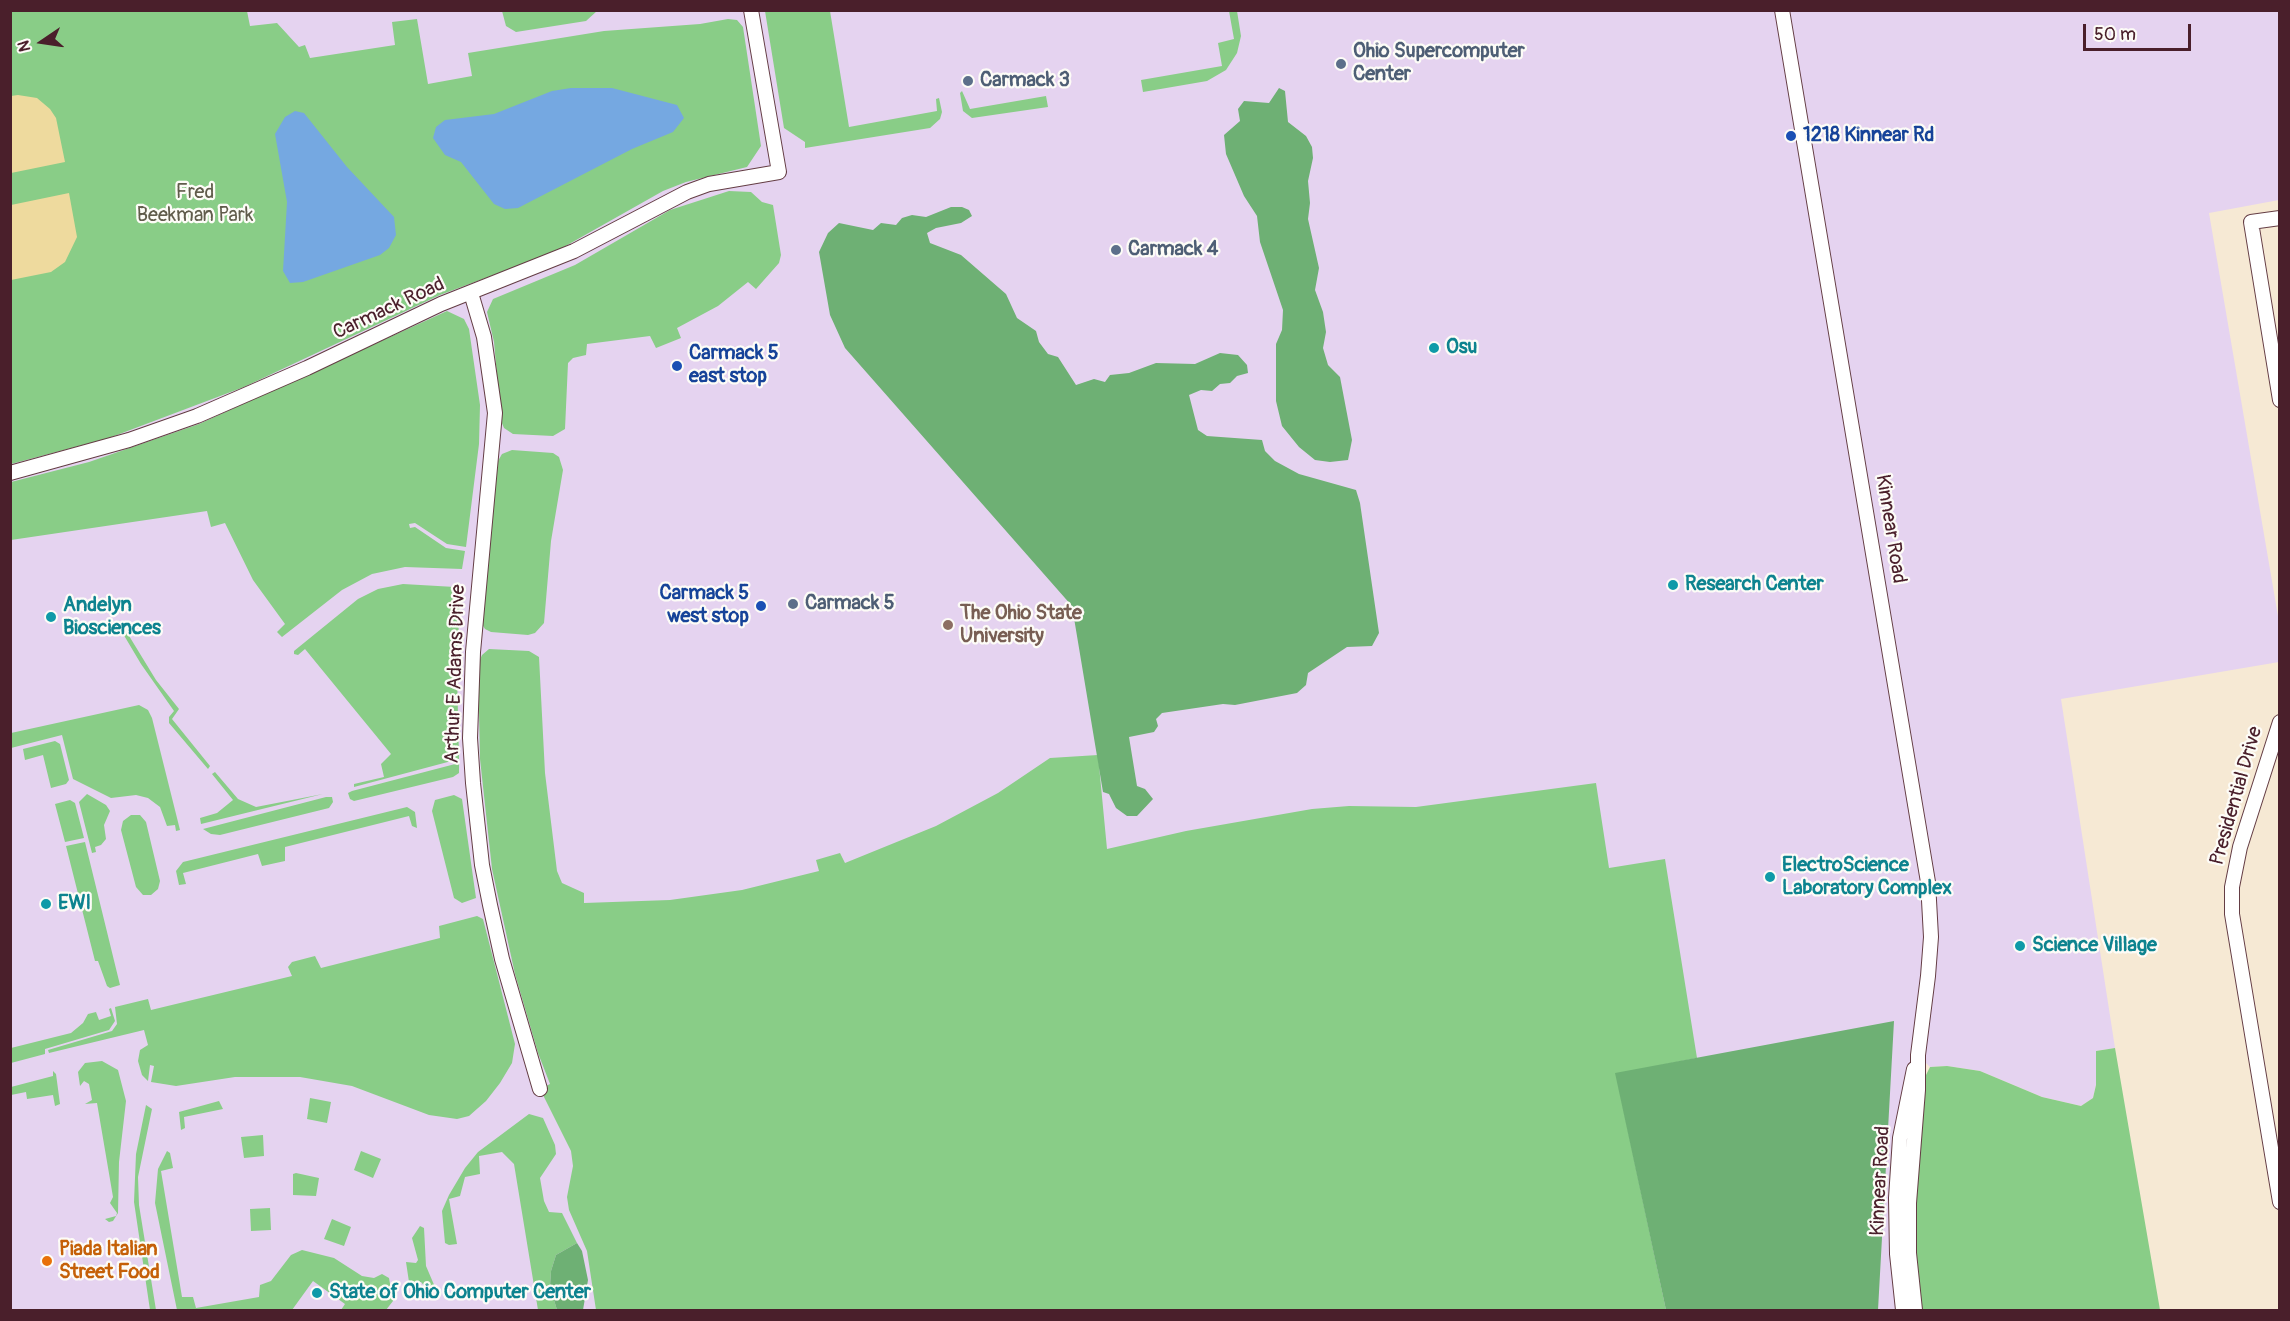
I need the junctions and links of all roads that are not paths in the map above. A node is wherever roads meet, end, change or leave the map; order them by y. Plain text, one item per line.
1 (751, 10) edge
2 (1782, 10) edge
3 (2280, 218) edge
4 (471, 293) junction
5 (2280, 400) edge
6 (10, 473) edge
7 (2280, 722) edge
8 (1918, 1055) junction
9 (540, 1089) dead end
10 (2280, 1202) edge
11 (1903, 1311) edge
12 (1915, 1311) edge

1 - 4 street, Carmack Road
2 - 8 street, Kinnear Road
3 - 5 street
4 - 6 street, Carmack Road
4 - 9 street, Arthur E Adams Drive
7 - 10 street, Presidential Drive
8 - 11 street, Kinnear Road
8 - 12 street, Kinnear Road

